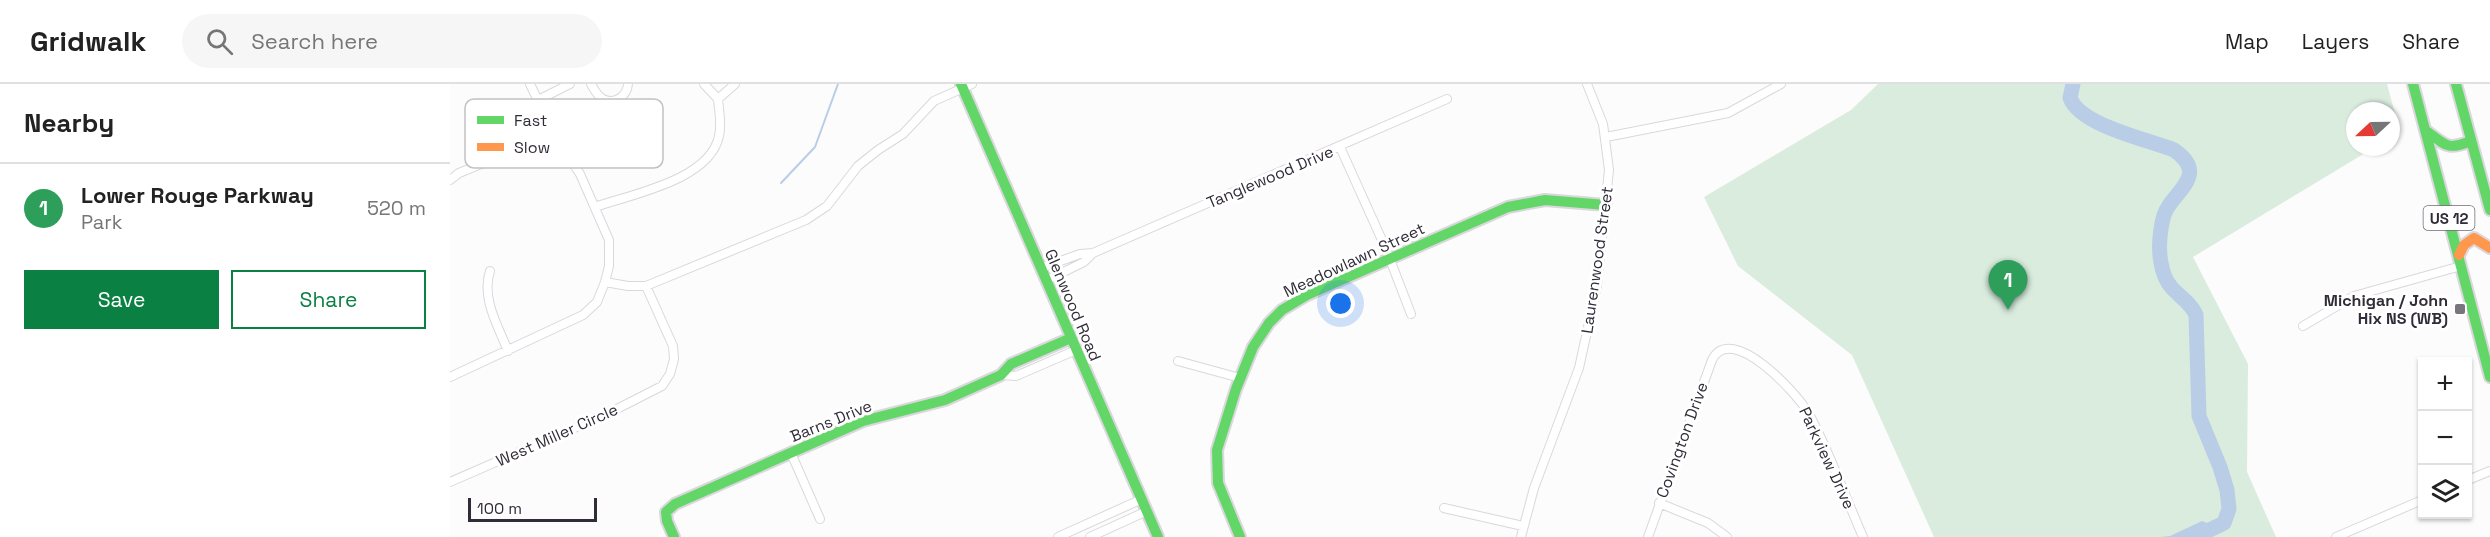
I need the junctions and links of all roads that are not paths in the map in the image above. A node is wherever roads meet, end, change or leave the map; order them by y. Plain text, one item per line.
1 (530, 84) edge
2 (570, 84) edge
3 (591, 84) edge
4 (628, 84) edge
5 (704, 84) edge
6 (735, 84) edge
7 (1587, 84) edge
8 (2413, 84) edge
9 (2456, 84) edge
10 (965, 85) edge
11 (1778, 85) edge
12 (538, 99) edge
13 (540, 99) edge
14 (605, 99) edge
15 (617, 99) edge
16 (718, 99) junction
17 (1447, 99) dead end
18 (2425, 130) junction
19 (1606, 137) junction
20 (2471, 141) junction
21 (1341, 147) junction
22 (471, 168) edge
23 (577, 168) edge
24 (450, 180) edge
25 (1606, 205) junction
26 (595, 207) junction
27 (2490, 210) edge
28 (2490, 248) edge
29 (1093, 253) junction
30 (2458, 255) junction
31 (1389, 259) junction
32 (2461, 266) junction
33 (1041, 268) junction
34 (490, 271) dead end
35 (1047, 280) junction
36 (605, 282) junction
37 (646, 286) junction
38 (1411, 314) dead end
39 (2303, 326) dead end
40 (1071, 338) junction
41 (1724, 348) joint
42 (1076, 350) junction
43 (508, 351) junction
44 (1178, 361) dead end
45 (1001, 375) junction
46 (450, 377) edge
47 (2490, 377) edge
48 (1240, 378) junction
49 (791, 453) junction
50 (2490, 471) edge
51 (2472, 478) edge
52 (450, 482) edge
53 (1142, 499) junction
54 (2418, 502) edge
55 (1659, 503) junction
56 (1444, 508) dead end
57 (1147, 511) junction
58 (820, 519) dead end
59 (1523, 526) junction
60 (674, 537) edge
61 (1058, 537) edge
62 (1090, 537) edge
63 (1158, 537) edge
64 (1240, 537) edge
65 (1521, 537) edge
66 (1648, 537) edge
67 (1727, 537) edge
68 (1863, 537) edge
69 (2336, 537) edge

1 - 12 street
2 - 13 street
3 - 14 street
4 - 15 street
5 - 16 street
6 - 16 street
7 - 19 street, Laurenwood Street
8 - 18 street, US 12
9 - 20 street, US 12
10 - 33 street, Glenwood Road
10 - 37 street
11 - 19 street
16 - 26 street
17 - 21 street, Tanglewood Drive
18 - 20 street
18 - 30 street, US 12
19 - 25 street, Laurenwood Street
20 - 27 street, US 12
21 - 29 street, Tanglewood Drive
21 - 31 street
22 - 24 street
23 - 26 street
25 - 31 street, Meadowlawn Street
25 - 59 street, Laurenwood Street
26 - 36 street
28 - 30 street
29 - 33 street, Tanglewood Drive
29 - 35 street, Tanglewood Drive
30 - 32 street, US 12
31 - 38 street
31 - 48 street, Meadowlawn Street
32 - 39 street
32 - 47 street, US 12
33 - 35 street, Glenwood Road
34 - 43 street
35 - 40 street, Glenwood Road
36 - 37 street
36 - 43 street
37 - 52 street, West Miller Circle
40 - 42 street, Glenwood Road
40 - 45 street, Barns Drive
41 - 55 street, Covington Drive
41 - 68 street, Parkview Drive
42 - 45 street, Barns Drive
42 - 53 street, Glenwood Road
43 - 46 street
44 - 48 street
45 - 49 street, Barns Drive
48 - 64 street, Meadowlawn Street
49 - 58 street
49 - 60 street, Barns Drive
50 - 51 street
53 - 57 street, Glenwood Road
53 - 61 street
54 - 69 street
55 - 66 street, Covington Drive
55 - 67 street
56 - 59 street
57 - 62 street
57 - 63 street, Glenwood Road
59 - 65 street, Laurenwood Street

